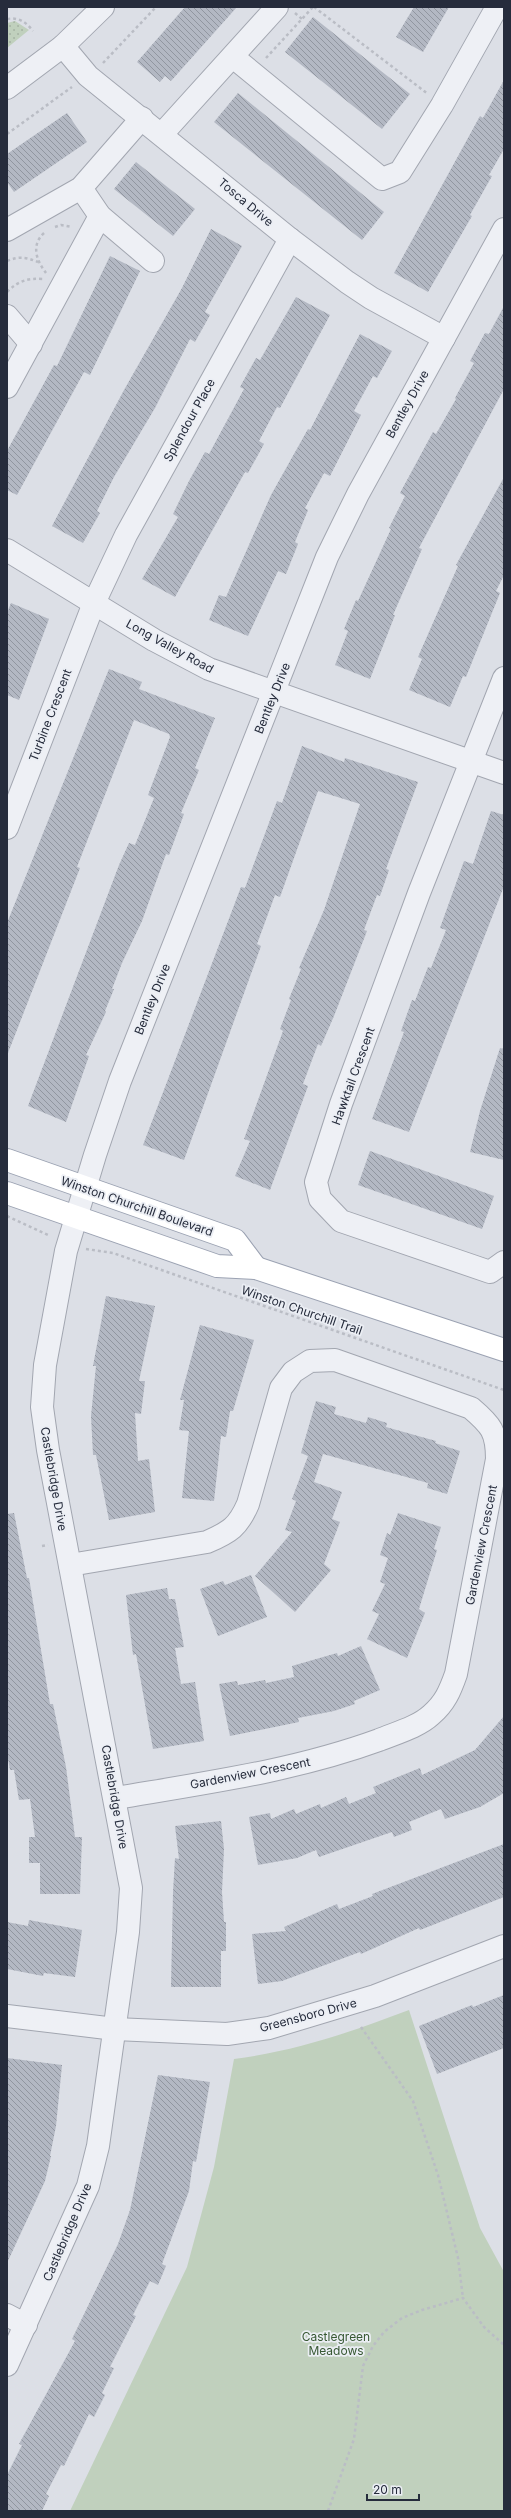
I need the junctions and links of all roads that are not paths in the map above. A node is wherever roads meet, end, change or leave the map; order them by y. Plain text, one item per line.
1 (103, 7) edge
2 (277, 7) edge
3 (497, 7) edge
4 (64, 46) junction
5 (233, 57) junction
6 (7, 88) edge
7 (142, 118) junction
8 (162, 134) junction
9 (81, 188) junction
10 (97, 211) junction
11 (504, 229) edge
12 (7, 230) edge
13 (290, 239) junction
14 (153, 261) dead end
15 (7, 316) edge
16 (444, 338) junction
17 (31, 344) junction
18 (7, 387) edge
19 (7, 550) edge
20 (94, 603) junction
21 (504, 678) edge
22 (274, 692) junction
23 (470, 762) junction
24 (504, 773) edge
25 (7, 828) edge
26 (7, 1160) edge
27 (85, 1187) junction
28 (7, 1193) edge
29 (76, 1217) junction
30 (504, 1262) edge
31 (256, 1268) junction
32 (504, 1350) edge
33 (70, 1565) junction
34 (116, 1798) junction
35 (504, 1946) edge
36 (7, 2016) edge
37 (115, 2029) junction
38 (7, 2315) edge
39 (26, 2325) junction
40 (7, 2365) edge

1 - 4 street
2 - 5 street
3 - 5 street
4 - 6 street
4 - 7 street, Tosca Drive
5 - 8 street
7 - 8 street, Tosca Drive
7 - 9 street
8 - 13 street, Tosca Drive
9 - 10 street
9 - 12 street
10 - 14 street
10 - 17 street
11 - 16 street, Bentley Drive
13 - 16 street, Tosca Drive
13 - 20 street, Splendour Place
15 - 17 street
16 - 22 street, Bentley Drive
17 - 18 street
19 - 20 street, Long Valley Road
20 - 22 street, Long Valley Road
20 - 25 street, Turbine Crescent
21 - 23 street
22 - 23 street, Long Valley Road
22 - 27 street, Bentley Drive
23 - 24 street, Long Valley Road
23 - 30 street, Hawktail Crescent
26 - 27 main road, Winston Churchill Boulevard
27 - 29 street, Bentley Drive
27 - 31 main road, Winston Churchill Boulevard
28 - 29 main road
29 - 31 main road
29 - 33 street, Castlebridge Drive
31 - 32 main road
33 - 34 street, Castlebridge Drive
33 - 34 street, Gardenview Crescent
34 - 37 street, Castlebridge Drive
35 - 37 street, Greensboro Drive
36 - 37 street, Greensboro Drive
37 - 39 street, Castlebridge Drive
38 - 39 street
39 - 40 street, Castlebridge Drive

